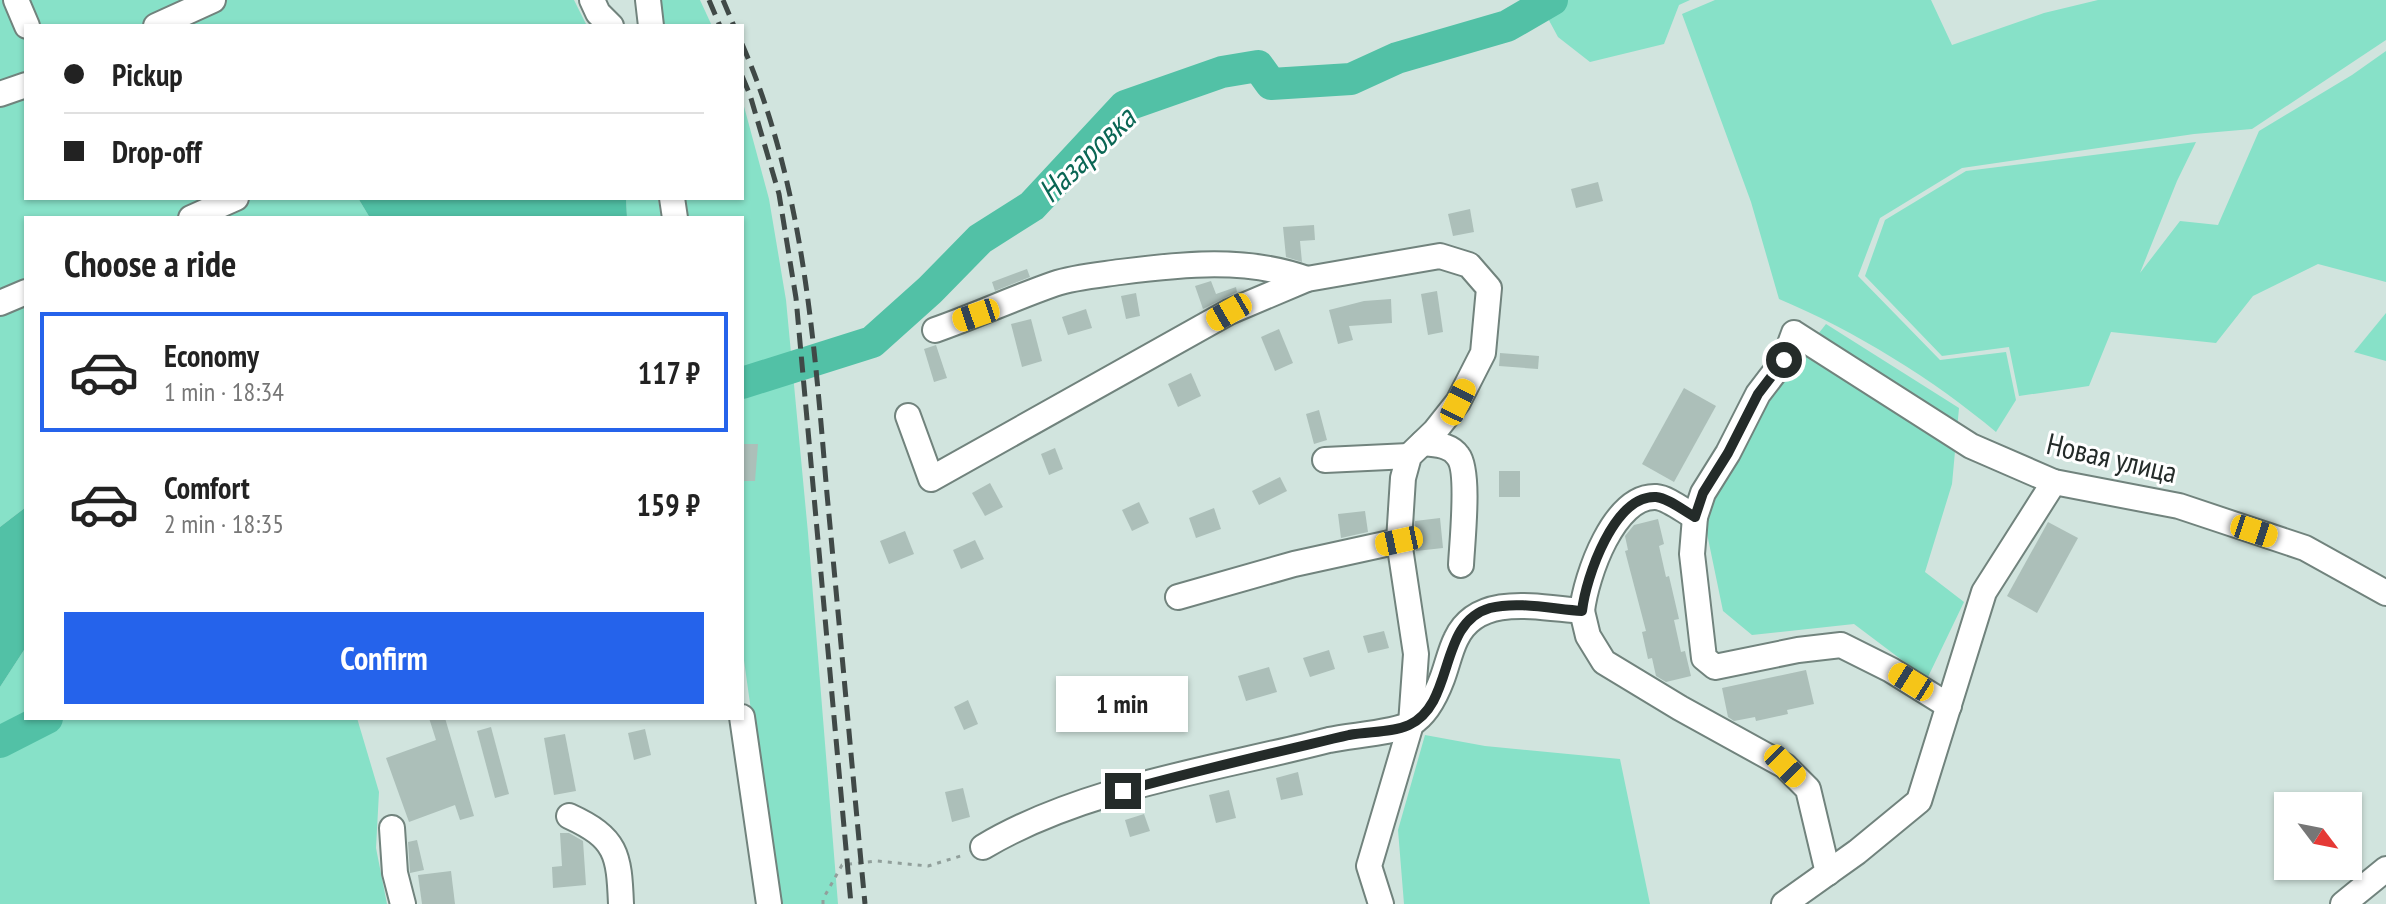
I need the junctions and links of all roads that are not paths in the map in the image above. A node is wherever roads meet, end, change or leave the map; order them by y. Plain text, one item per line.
1 (16, 0) edge
2 (213, 0) edge
3 (592, 0) edge
4 (648, 0) edge
5 (26, 24) edge
6 (160, 24) edge
7 (609, 24) edge
8 (651, 24) edge
9 (24, 86) edge
10 (0, 94) edge
11 (232, 200) edge
12 (196, 216) edge
13 (1307, 279) junction
14 (24, 293) edge
15 (0, 303) edge
16 (935, 330) dead end
17 (908, 416) dead end
18 (1416, 449) junction
19 (1325, 460) dead end
20 (2054, 482) junction
21 (1695, 517) junction
22 (1399, 541) junction
23 (1461, 565) dead end
24 (2386, 593) edge
25 (1178, 597) dead end
26 (1582, 611) junction
27 (1949, 706) junction
28 (742, 720) edge
29 (1411, 724) junction
30 (569, 816) dead end
31 (392, 828) dead end
32 (983, 847) road end
33 (2386, 869) edge
34 (1828, 873) junction
35 (403, 904) edge
36 (621, 904) edge
37 (769, 904) edge
38 (1381, 904) edge
39 (1784, 904) edge
40 (2343, 904) edge

1 - 5 street
2 - 6 street
3 - 7 street
4 - 8 street
9 - 10 street
11 - 12 street
13 - 16 street
13 - 17 street
13 - 18 street
14 - 15 street
18 - 19 street
18 - 22 street
18 - 23 street
20 - 21 street, Новая улица
20 - 24 street, Новая улица
20 - 27 street
21 - 26 street
21 - 27 street
22 - 25 street
22 - 29 street
26 - 29 street
26 - 34 street
27 - 34 street
28 - 37 street
29 - 32 street
29 - 38 street
30 - 36 street
31 - 35 street
33 - 40 street
34 - 39 street

